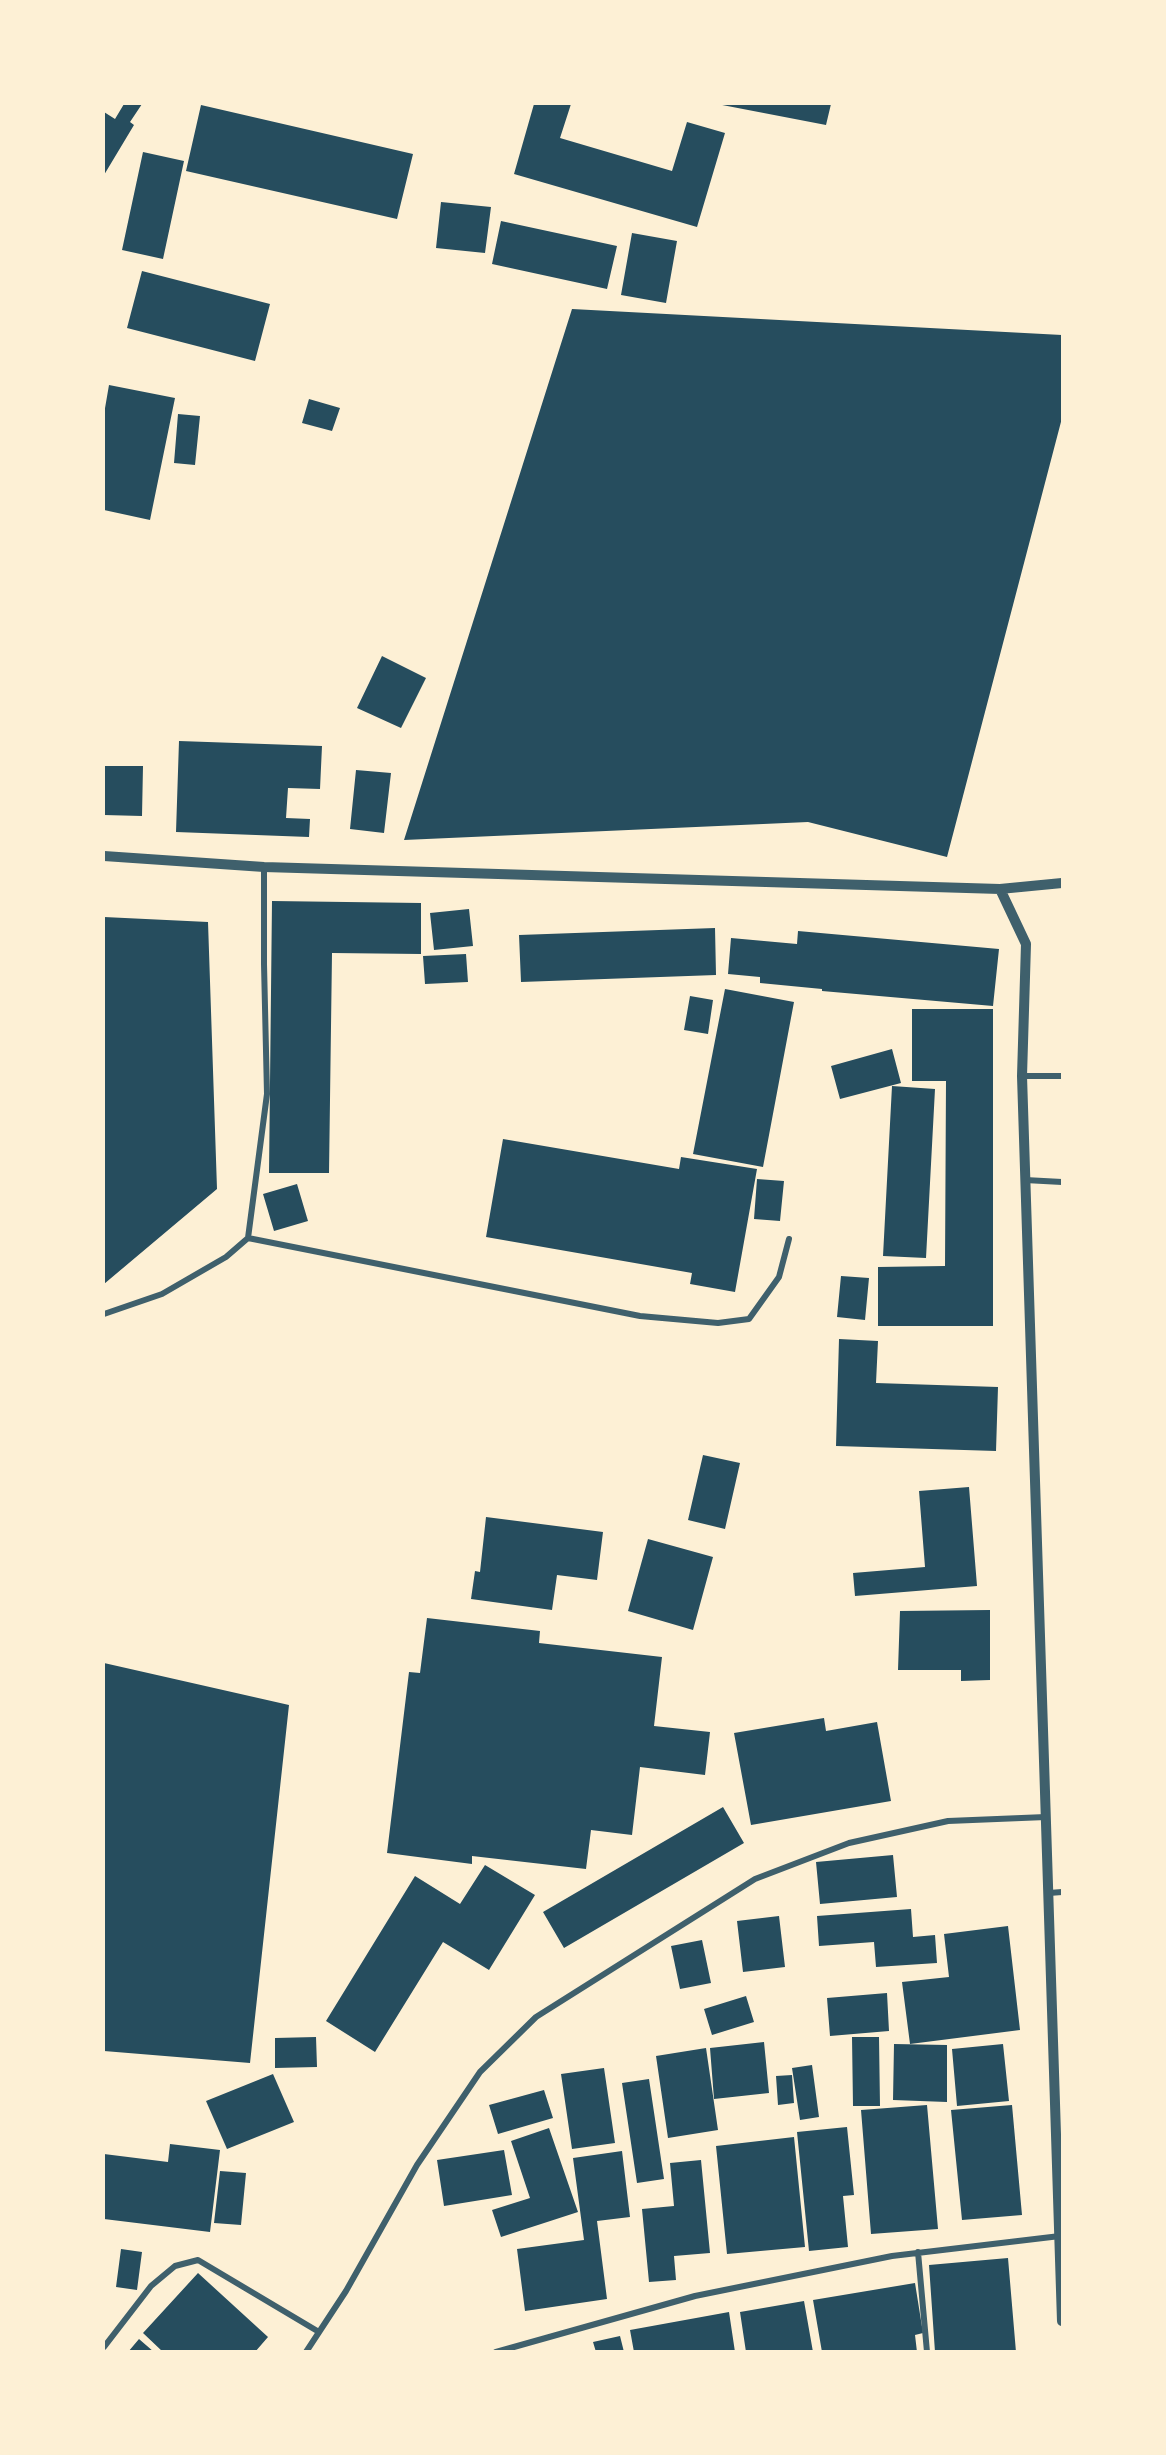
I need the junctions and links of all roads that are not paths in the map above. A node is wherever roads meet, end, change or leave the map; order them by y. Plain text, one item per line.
1 (104, 856) edge
2 (264, 867) junction
3 (1062, 882) edge
4 (1000, 889) junction
5 (1022, 1076) junction
6 (1062, 1077) edge
7 (1025, 1180) junction
8 (1062, 1182) edge
9 (248, 1238) junction
10 (789, 1239) dead end
11 (104, 1314) edge
12 (1046, 1816) junction
13 (1062, 1892) edge
14 (1049, 1893) junction
15 (1060, 2236) junction
16 (1061, 2251) edge
17 (918, 2253) junction
18 (1062, 2321) edge
19 (319, 2332) junction
20 (104, 2347) edge
21 (306, 2352) edge
22 (496, 2352) edge
23 (927, 2352) edge

1 - 2 street
2 - 4 street
2 - 9 street
3 - 4 street
4 - 5 street
5 - 6 street
5 - 7 street
7 - 8 street
7 - 12 street
9 - 10 street
9 - 11 street
12 - 14 street
12 - 19 street
13 - 14 street
14 - 15 street
15 - 16 street
15 - 17 street
16 - 18 street
17 - 22 street
17 - 23 street
19 - 20 street
19 - 21 street

